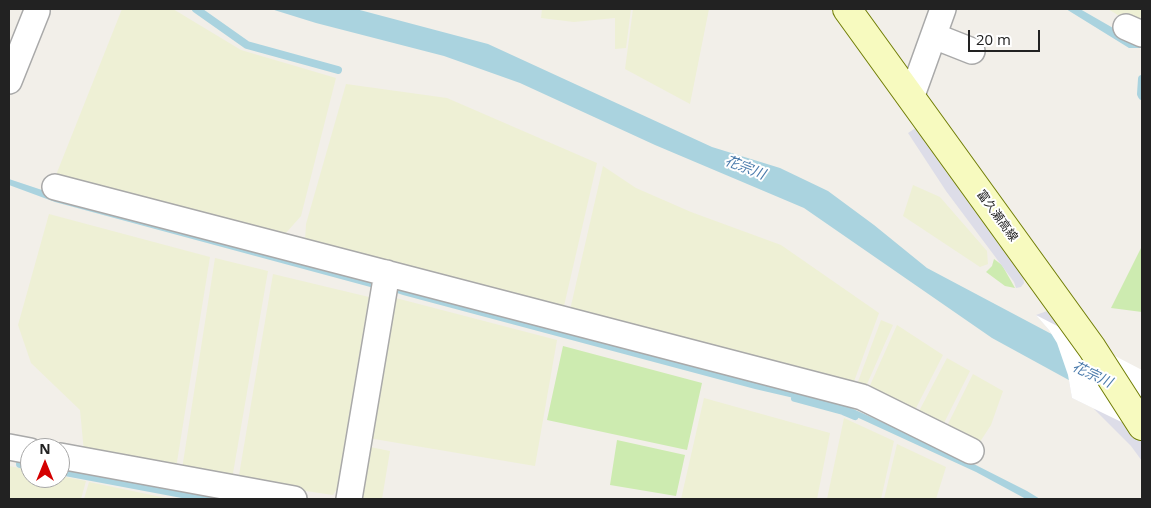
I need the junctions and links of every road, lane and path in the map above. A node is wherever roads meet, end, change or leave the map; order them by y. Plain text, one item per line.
1 (847, 9) edge
2 (943, 9) edge
3 (36, 11) dead end
4 (934, 36) junction
5 (972, 51) dead end
6 (9, 81) edge
7 (911, 98) junction
8 (55, 187) dead end
9 (387, 273) junction
10 (1141, 424) edge
11 (971, 451) dead end
12 (70, 458) edge
13 (294, 499) edge
14 (349, 499) edge

1 - 7 main road, 富久瀬高線
2 - 4 street
3 - 6 street
4 - 5 street
4 - 7 street
7 - 10 main road, 富久瀬高線
8 - 9 street
9 - 11 street
9 - 14 street
12 - 13 street

